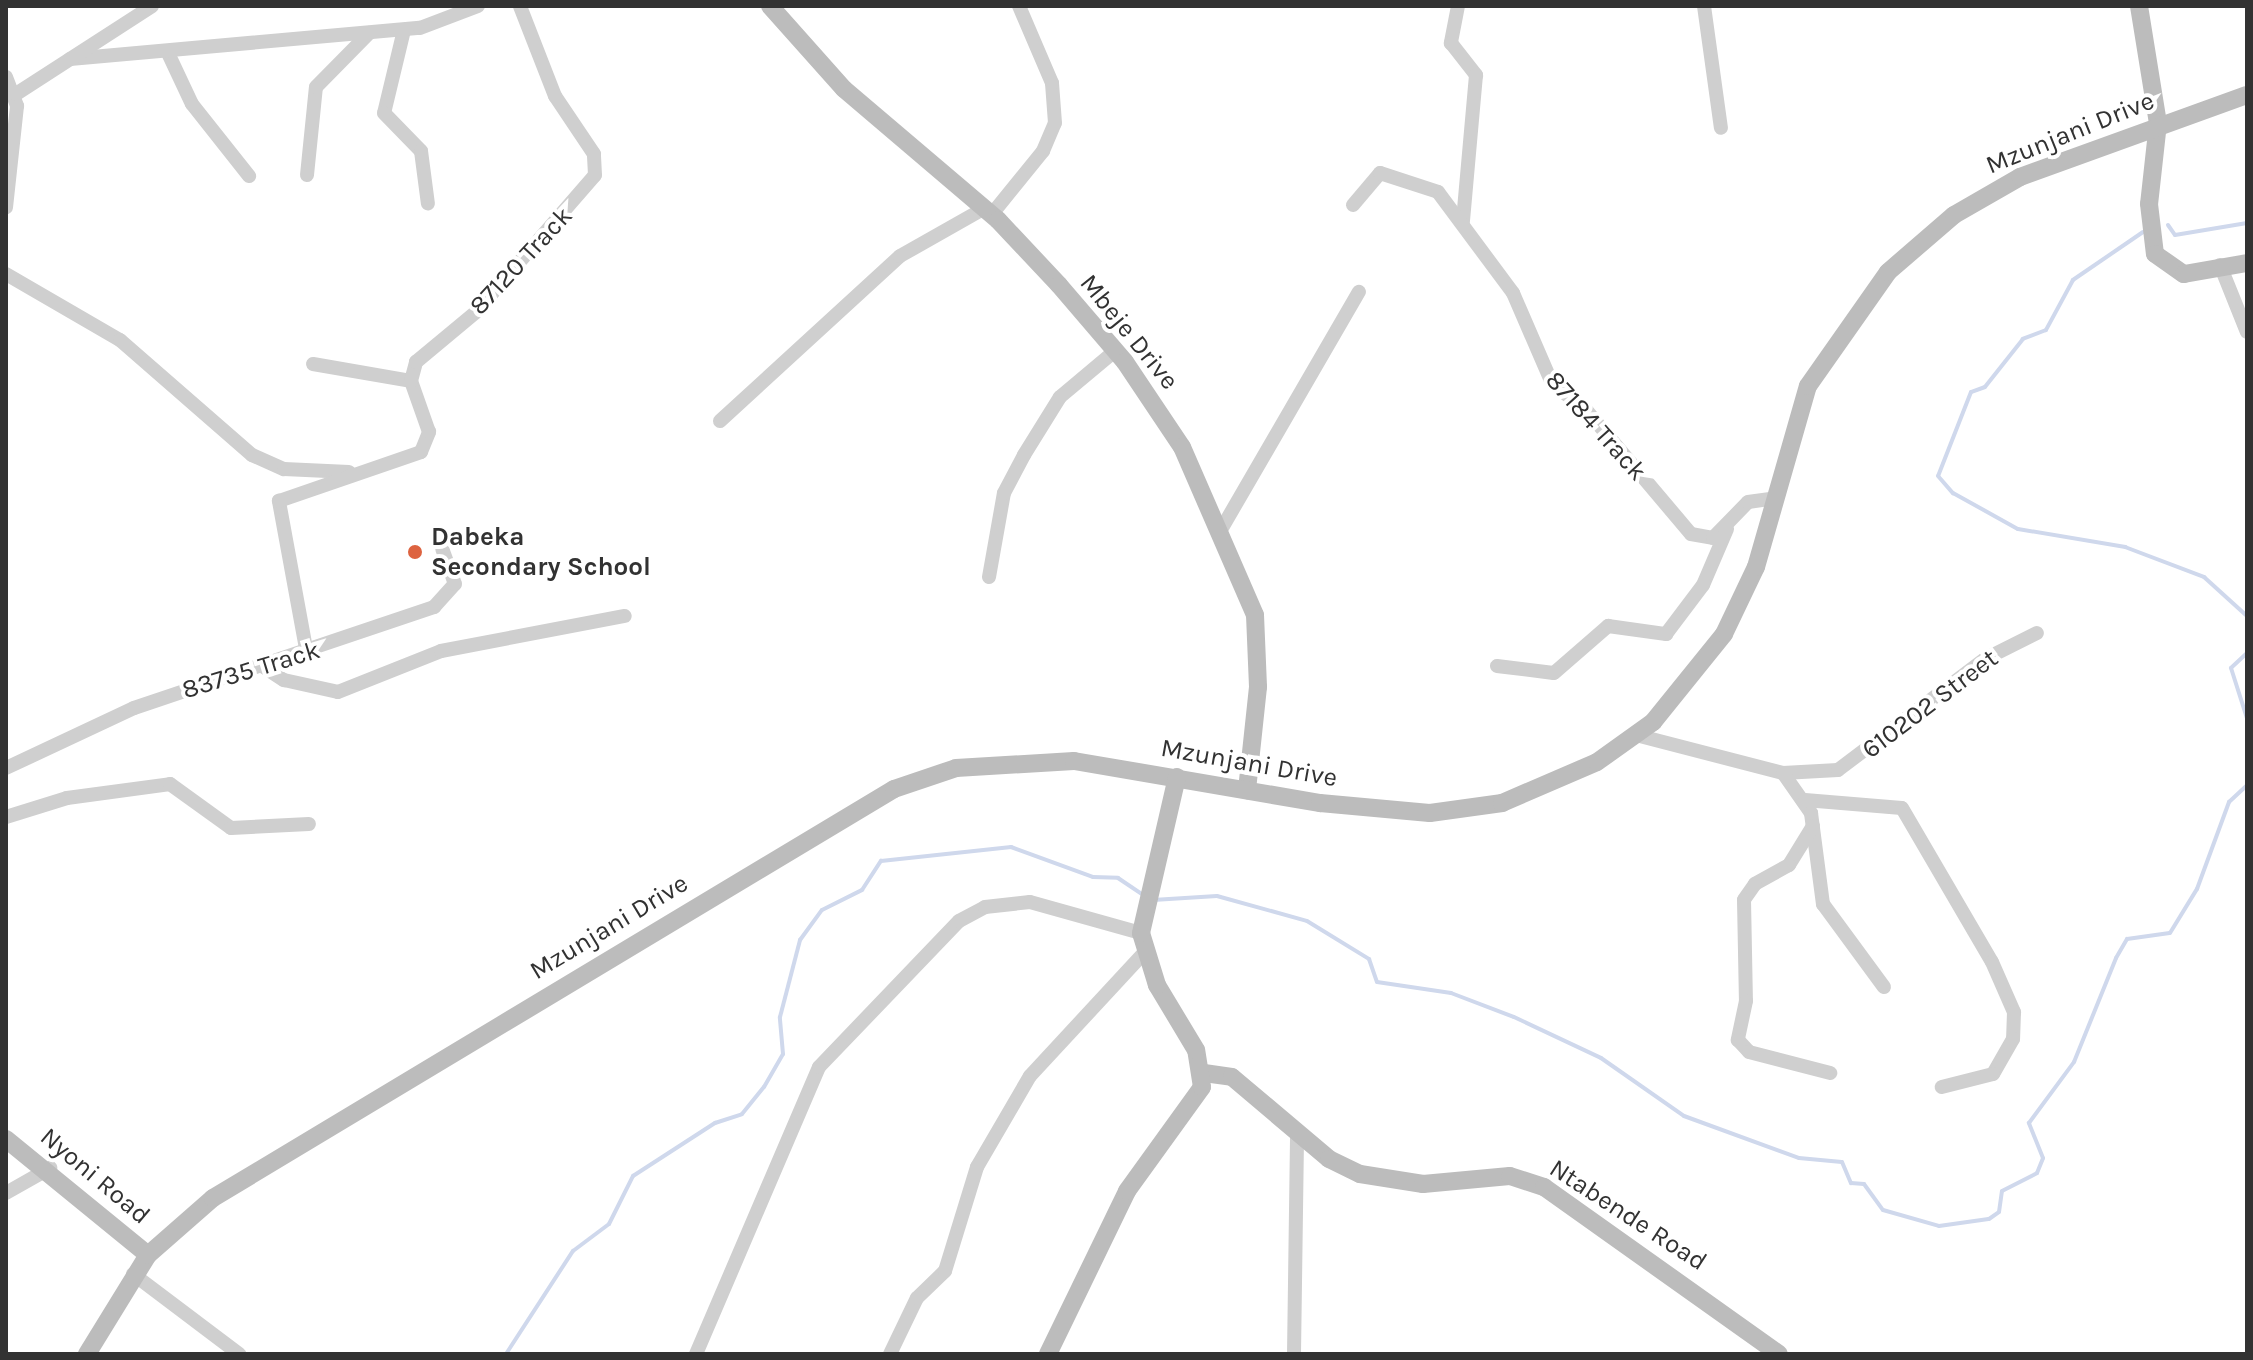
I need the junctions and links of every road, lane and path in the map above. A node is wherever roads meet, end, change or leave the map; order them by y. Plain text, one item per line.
1 (152, 6) edge
2 (478, 6) edge
3 (520, 6) edge
4 (770, 6) edge
5 (1019, 6) edge
6 (1458, 6) edge
7 (1704, 6) edge
8 (2139, 6) edge
9 (404, 30) junction
10 (369, 33) junction
11 (168, 53) junction
12 (70, 59) junction
13 (6, 77) edge
14 (16, 94) junction
15 (2247, 95) edge
16 (2158, 123) junction
17 (1721, 128) dead end
18 (307, 175) dead end
19 (249, 176) dead end
20 (428, 204) dead end
21 (1353, 205) dead end
22 (6, 207) edge
23 (988, 211) junction
24 (1463, 221) junction
25 (2247, 263) edge
26 (2220, 265) junction
27 (6, 274) edge
28 (1359, 292) dead end
29 (2247, 332) edge
30 (1116, 350) junction
31 (313, 364) dead end
32 (411, 381) junction
33 (720, 421) dead end
34 (366, 472) junction
35 (1776, 498) junction
36 (1222, 528) junction
37 (1727, 529) junction
38 (442, 549) dead end
39 (989, 577) dead end
40 (625, 616) dead end
41 (2037, 633) dead end
42 (307, 654) junction
43 (259, 664) junction
44 (1497, 666) dead end
45 (1636, 735) junction
46 (6, 768) edge
47 (1783, 773) junction
48 (1177, 777) junction
49 (1247, 790) junction
50 (1805, 800) junction
51 (6, 817) edge
52 (309, 824) dead end
53 (1813, 826) junction
54 (1142, 924) junction
55 (1145, 952) junction
56 (1884, 987) dead end
57 (1204, 1073) junction
58 (1830, 1073) dead end
59 (1942, 1087) dead end
60 (1297, 1131) junction
61 (6, 1139) edge
62 (50, 1168) junction
63 (6, 1193) edge
64 (148, 1255) junction
65 (133, 1274) junction
66 (87, 1354) edge
67 (239, 1354) edge
68 (696, 1354) edge
69 (890, 1354) edge
70 (1048, 1354) edge
71 (1294, 1354) edge
72 (1779, 1354) edge

1 - 12 street
2 - 9 street
3 - 32 street, 87120 Track
4 - 23 street, Mbeje Drive
5 - 23 street
6 - 24 street
7 - 17 street
8 - 16 street
9 - 10 street
9 - 20 street
10 - 11 street
10 - 18 street
11 - 12 street
11 - 19 street
12 - 14 street
13 - 14 street
14 - 22 street
15 - 16 street, Mzunjani Drive
16 - 26 street
16 - 35 street, Mzunjani Drive
21 - 24 street, 87184 Track
23 - 30 street, Mbeje Drive
23 - 33 street
24 - 37 street, 87184 Track
25 - 26 street
26 - 29 street
27 - 34 street
28 - 36 street
30 - 36 street, Mbeje Drive
30 - 39 street
31 - 32 street
32 - 34 street
34 - 42 street
35 - 37 street
35 - 45 street, Mzunjani Drive
36 - 49 street, Mbeje Drive
37 - 44 street
38 - 42 street, 83735 Track
40 - 43 street
41 - 47 street, 610202 Street
42 - 43 street, 83735 Track
43 - 46 street, 83735 Track
45 - 47 street, 610202 Street
45 - 49 street, Mzunjani Drive
47 - 50 street
48 - 49 street, Mzunjani Drive
48 - 54 street
48 - 64 street, Mzunjani Drive
50 - 53 street
50 - 59 street
51 - 52 street
53 - 56 street
53 - 58 street
54 - 55 street
54 - 68 street
55 - 57 street
55 - 69 street
57 - 60 street, Ntabende Road
57 - 70 street
60 - 71 street
60 - 72 street, Ntabende Road
61 - 62 street, Nyoni Road
62 - 63 street
62 - 64 street, Nyoni Road
64 - 65 street, Mzunjani Drive
65 - 66 street, Mzunjani Drive
65 - 67 street

